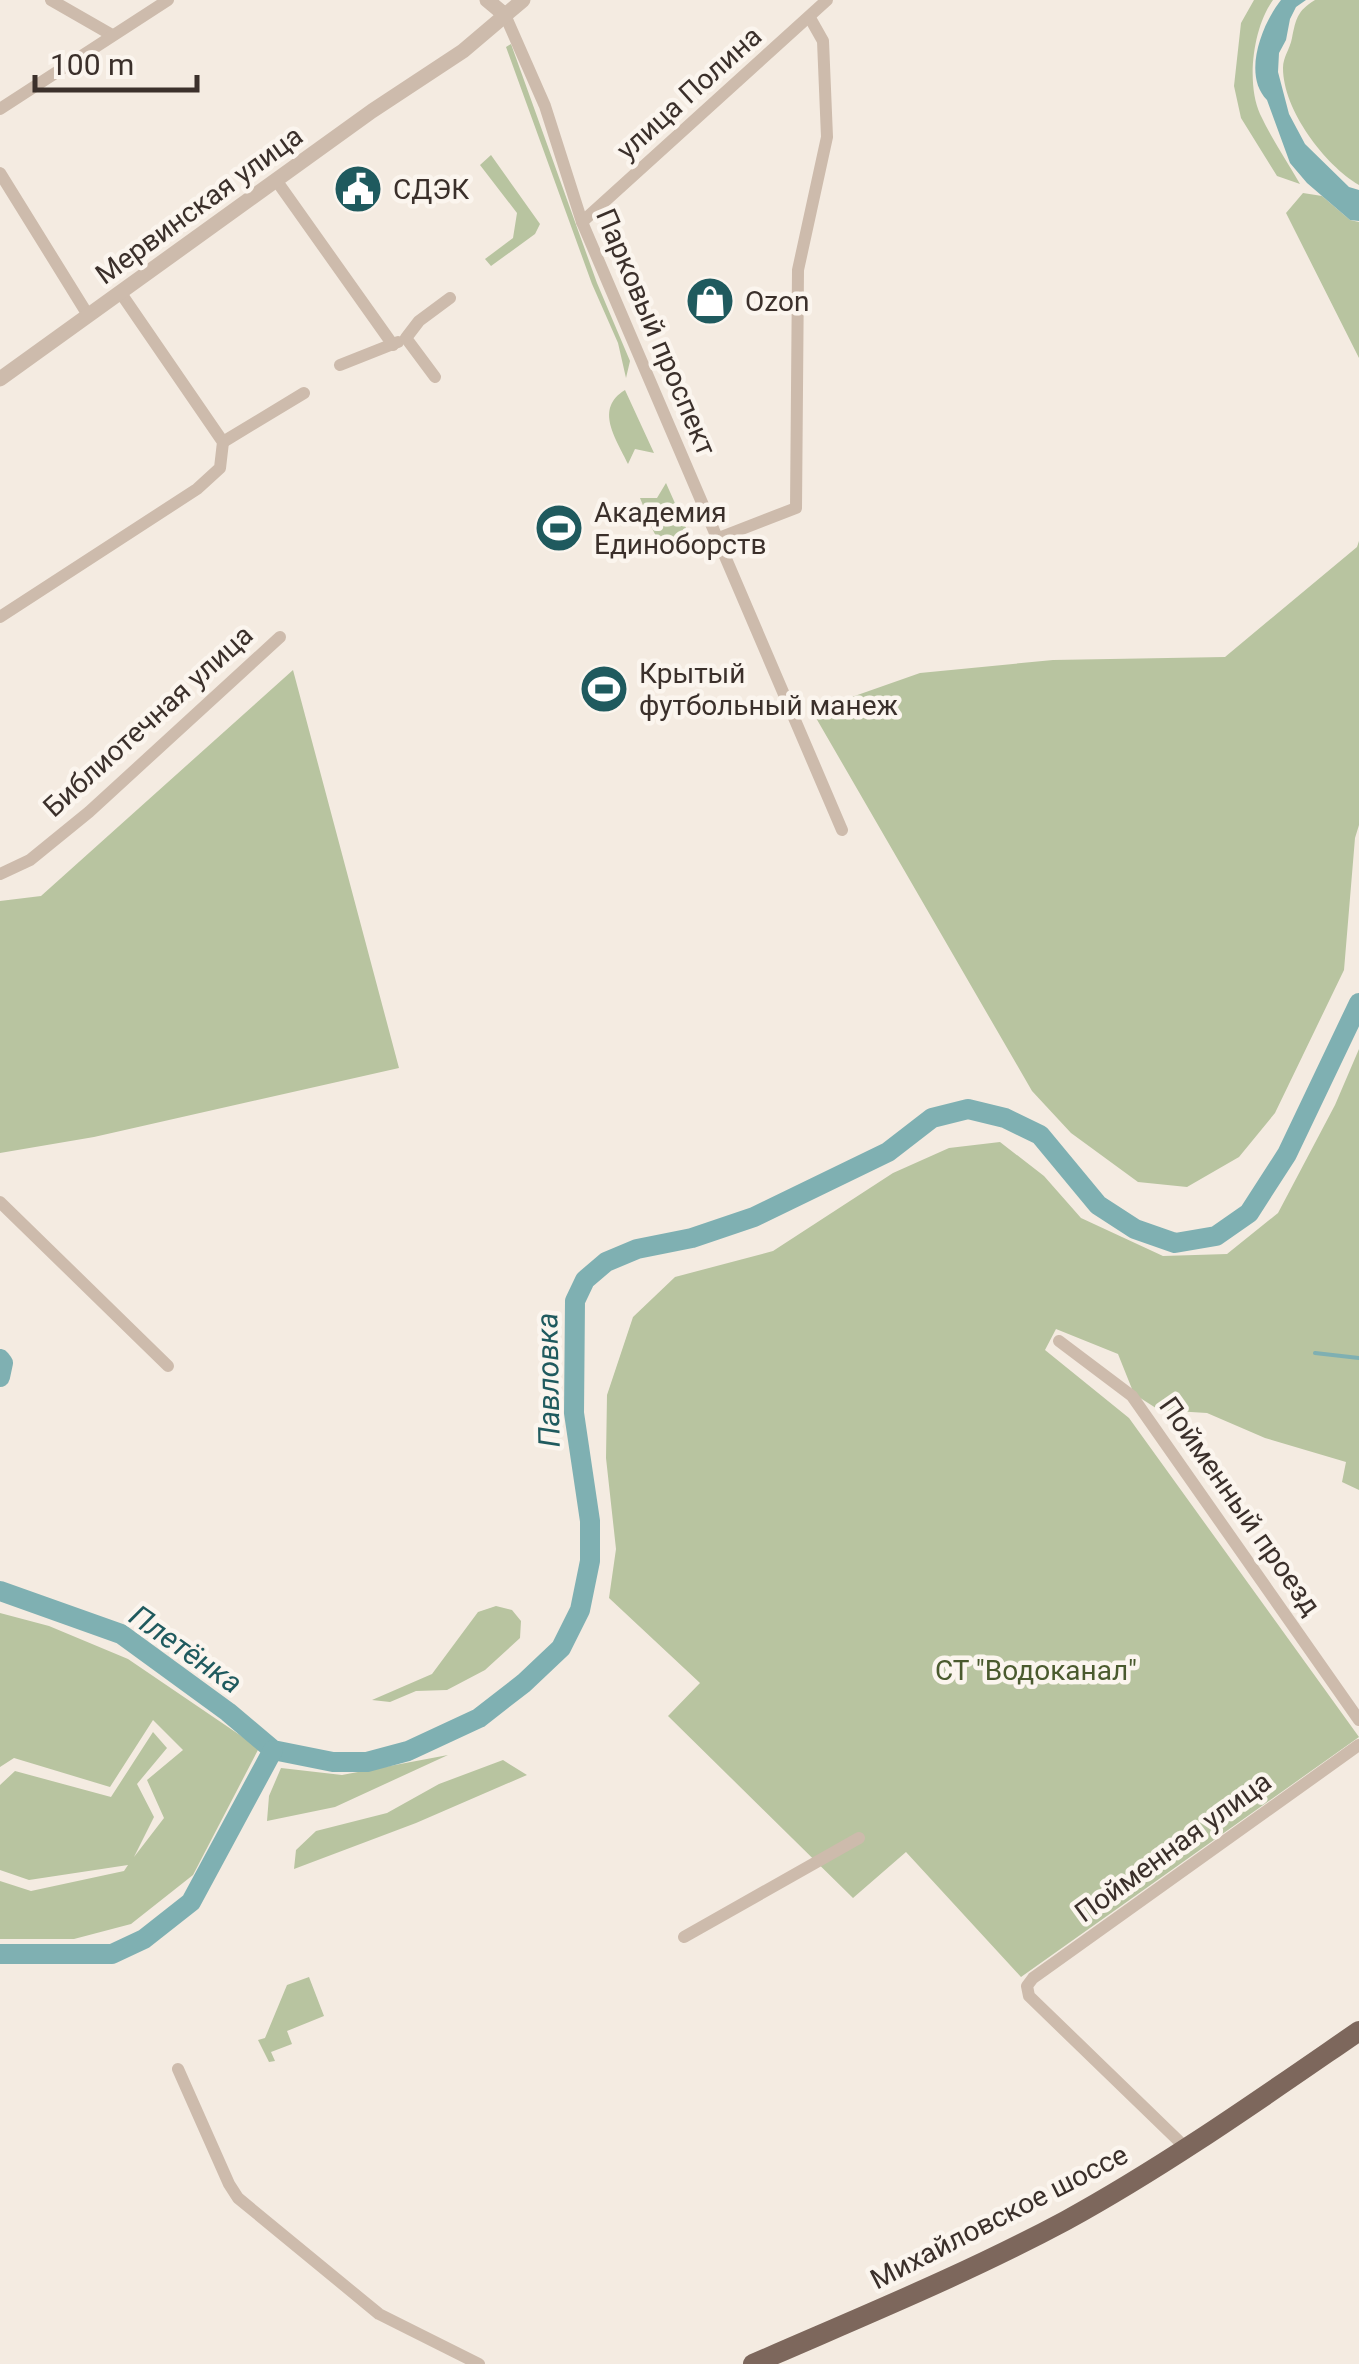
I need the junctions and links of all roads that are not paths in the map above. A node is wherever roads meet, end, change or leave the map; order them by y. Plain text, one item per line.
1 (51, 0) edge
2 (168, 0) edge
3 (487, 0) edge
4 (523, 0) edge
5 (827, 0) edge
6 (505, 14) junction
7 (810, 18) junction
8 (112, 35) junction
9 (0, 109) edge
10 (0, 173) edge
11 (276, 180) junction
12 (582, 222) junction
13 (120, 292) junction
14 (450, 298) dead end
15 (88, 315) junction
16 (400, 342) junction
17 (340, 365) dead end
18 (435, 377) dead end
19 (0, 380) edge
20 (304, 393) dead end
21 (223, 442) junction
22 (716, 539) junction
23 (0, 617) edge
24 (280, 637) dead end
25 (842, 830) dead end
26 (0, 874) edge
27 (0, 1202) edge
28 (1059, 1341) dead end
29 (168, 1366) dead end
30 (1359, 1720) edge
31 (1359, 1744) edge
32 (859, 1838) dead end
33 (684, 1937) dead end
34 (1359, 2031) edge
35 (178, 2069) dead end
36 (1186, 2148) junction
37 (479, 2364) edge
38 (753, 2364) edge

1 - 8 street
2 - 8 street
3 - 6 street
4 - 6 street, Мервинская улица
5 - 7 street, улица Полина
6 - 11 street, Мервинская улица
6 - 12 street, Парковый проспект
7 - 12 street, улица Полина
7 - 22 street
8 - 9 street
10 - 15 street
11 - 13 street, Мервинская улица
11 - 16 street
12 - 22 street, Парковый проспект
13 - 15 street, Мервинская улица
13 - 21 street
14 - 16 street
15 - 19 street, Мервинская улица
16 - 17 street
16 - 18 street
20 - 21 street
21 - 23 street
22 - 25 street, Парковый проспект
24 - 26 street, Библиотечная улица
27 - 29 street
28 - 30 street, Пойменный проезд
31 - 36 street, Пойменная улица
32 - 33 street
34 - 36 main road, Михайловское шоссе
35 - 37 street
36 - 38 main road, Михайловское шоссе

